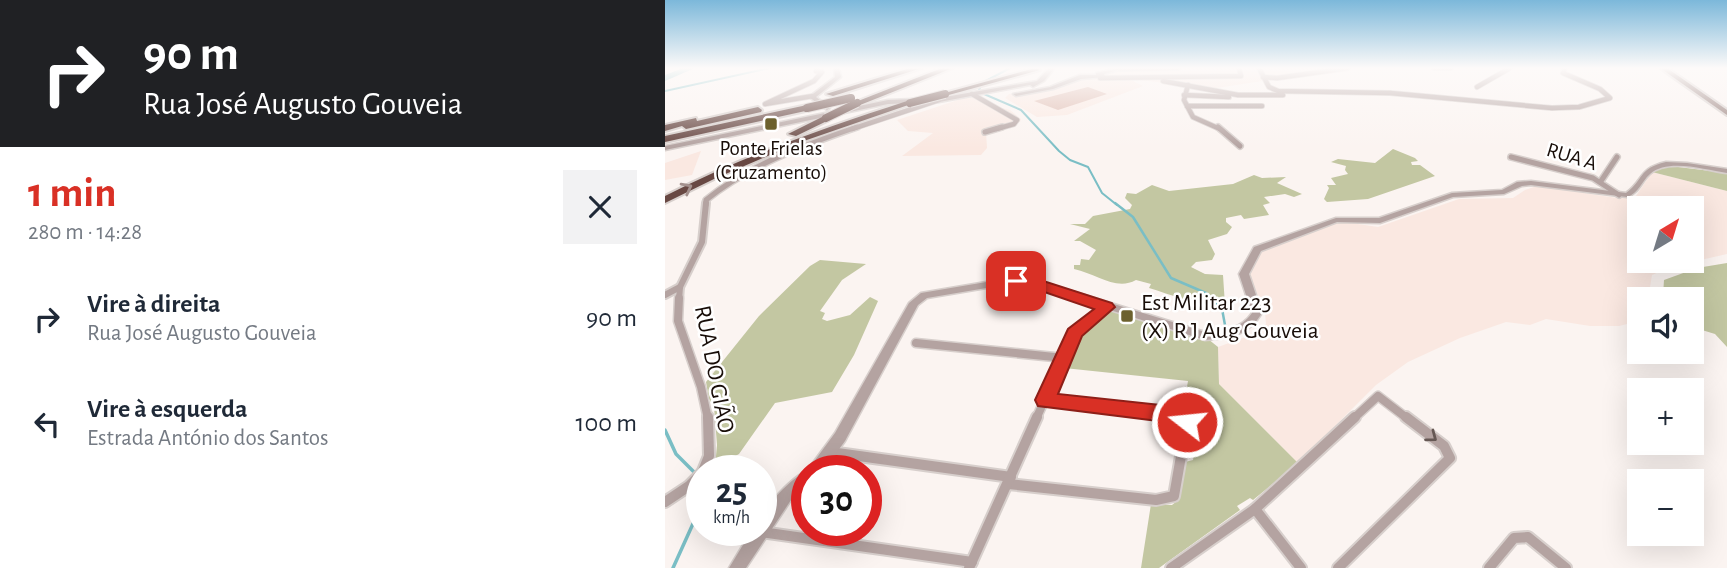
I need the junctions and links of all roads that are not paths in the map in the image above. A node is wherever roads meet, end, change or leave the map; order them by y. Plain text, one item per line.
1 (1184, 94) edge
2 (785, 95) edge
3 (829, 95) edge
4 (861, 95) edge
5 (861, 95) edge
6 (955, 95) edge
7 (971, 95) edge
8 (1193, 95) edge
9 (1238, 95) joint
10 (1253, 95) junction
11 (1294, 95) dead end
12 (1406, 95) edge
13 (1605, 95) edge
14 (1701, 95) edge
15 (813, 96) joint
16 (942, 97) junction
17 (850, 98) junction
18 (802, 105) junction
19 (1187, 106) junction
20 (826, 112) junction
21 (1727, 113) edge
22 (665, 128) edge
23 (985, 132) dead end
24 (665, 136) edge
25 (1240, 146) dead end
26 (665, 148) edge
27 (1511, 157) dead end
28 (1617, 157) dead end
29 (1727, 171) edge
30 (710, 177) junction
31 (1601, 181) junction
32 (1619, 195) junction
33 (665, 200) edge
34 (680, 287) junction
35 (665, 295) edge
36 (1107, 307) junction
37 (916, 343) dead end
38 (1064, 358) junction
39 (1045, 400) junction
40 (830, 452) junction
41 (709, 455) edge
42 (827, 455) edge
43 (1010, 480) junction
44 (686, 488) edge
45 (791, 491) edge
46 (665, 502) edge
47 (777, 508) edge
48 (1255, 509) junction
49 (777, 533) edge
50 (751, 546) edge
51 (971, 565) edge
52 (1178, 566) edge
53 (1565, 566) edge
54 (737, 568) edge
55 (1301, 568) edge
56 (1338, 568) edge
57 (1489, 568) edge

1 - 19 street
2 - 15 street
3 - 18 highway
4 - 17 highway
5 - 17 highway
6 - 16 highway
7 - 23 street
8 - 9 street
9 - 10 street
10 - 11 street
10 - 19 street
12 - 13 street
14 - 21 main road
15 - 20 street
16 - 20 street
16 - 30 highway, bridge
16 - 34 street, RUA DO GIÃO
17 - 18 highway, bridge
17 - 20 highway, bridge
18 - 22 highway
18 - 24 highway
18 - 24 highway
19 - 25 street
20 - 26 street
20 - 30 highway
27 - 31 street, RUA A
28 - 31 street
29 - 32 street
33 -> 30 highway
31 - 32 street, RUA A
32 - 36 street
34 - 35 street
34 - 41 street, RUA DO GIÃO
36 - 38 street
36 - 40 street
37 - 38 street
38 - 39 street
39 - 43 street
39 - 43 street
40 - 42 street
40 - 43 street
43 - 51 street
44 - 46 street, RUA DO GIÃO
45 - 47 street
48 - 52 street
48 - 55 street
48 -> 56 street
49 - 51 street
50 - 54 street
53 - 57 street

